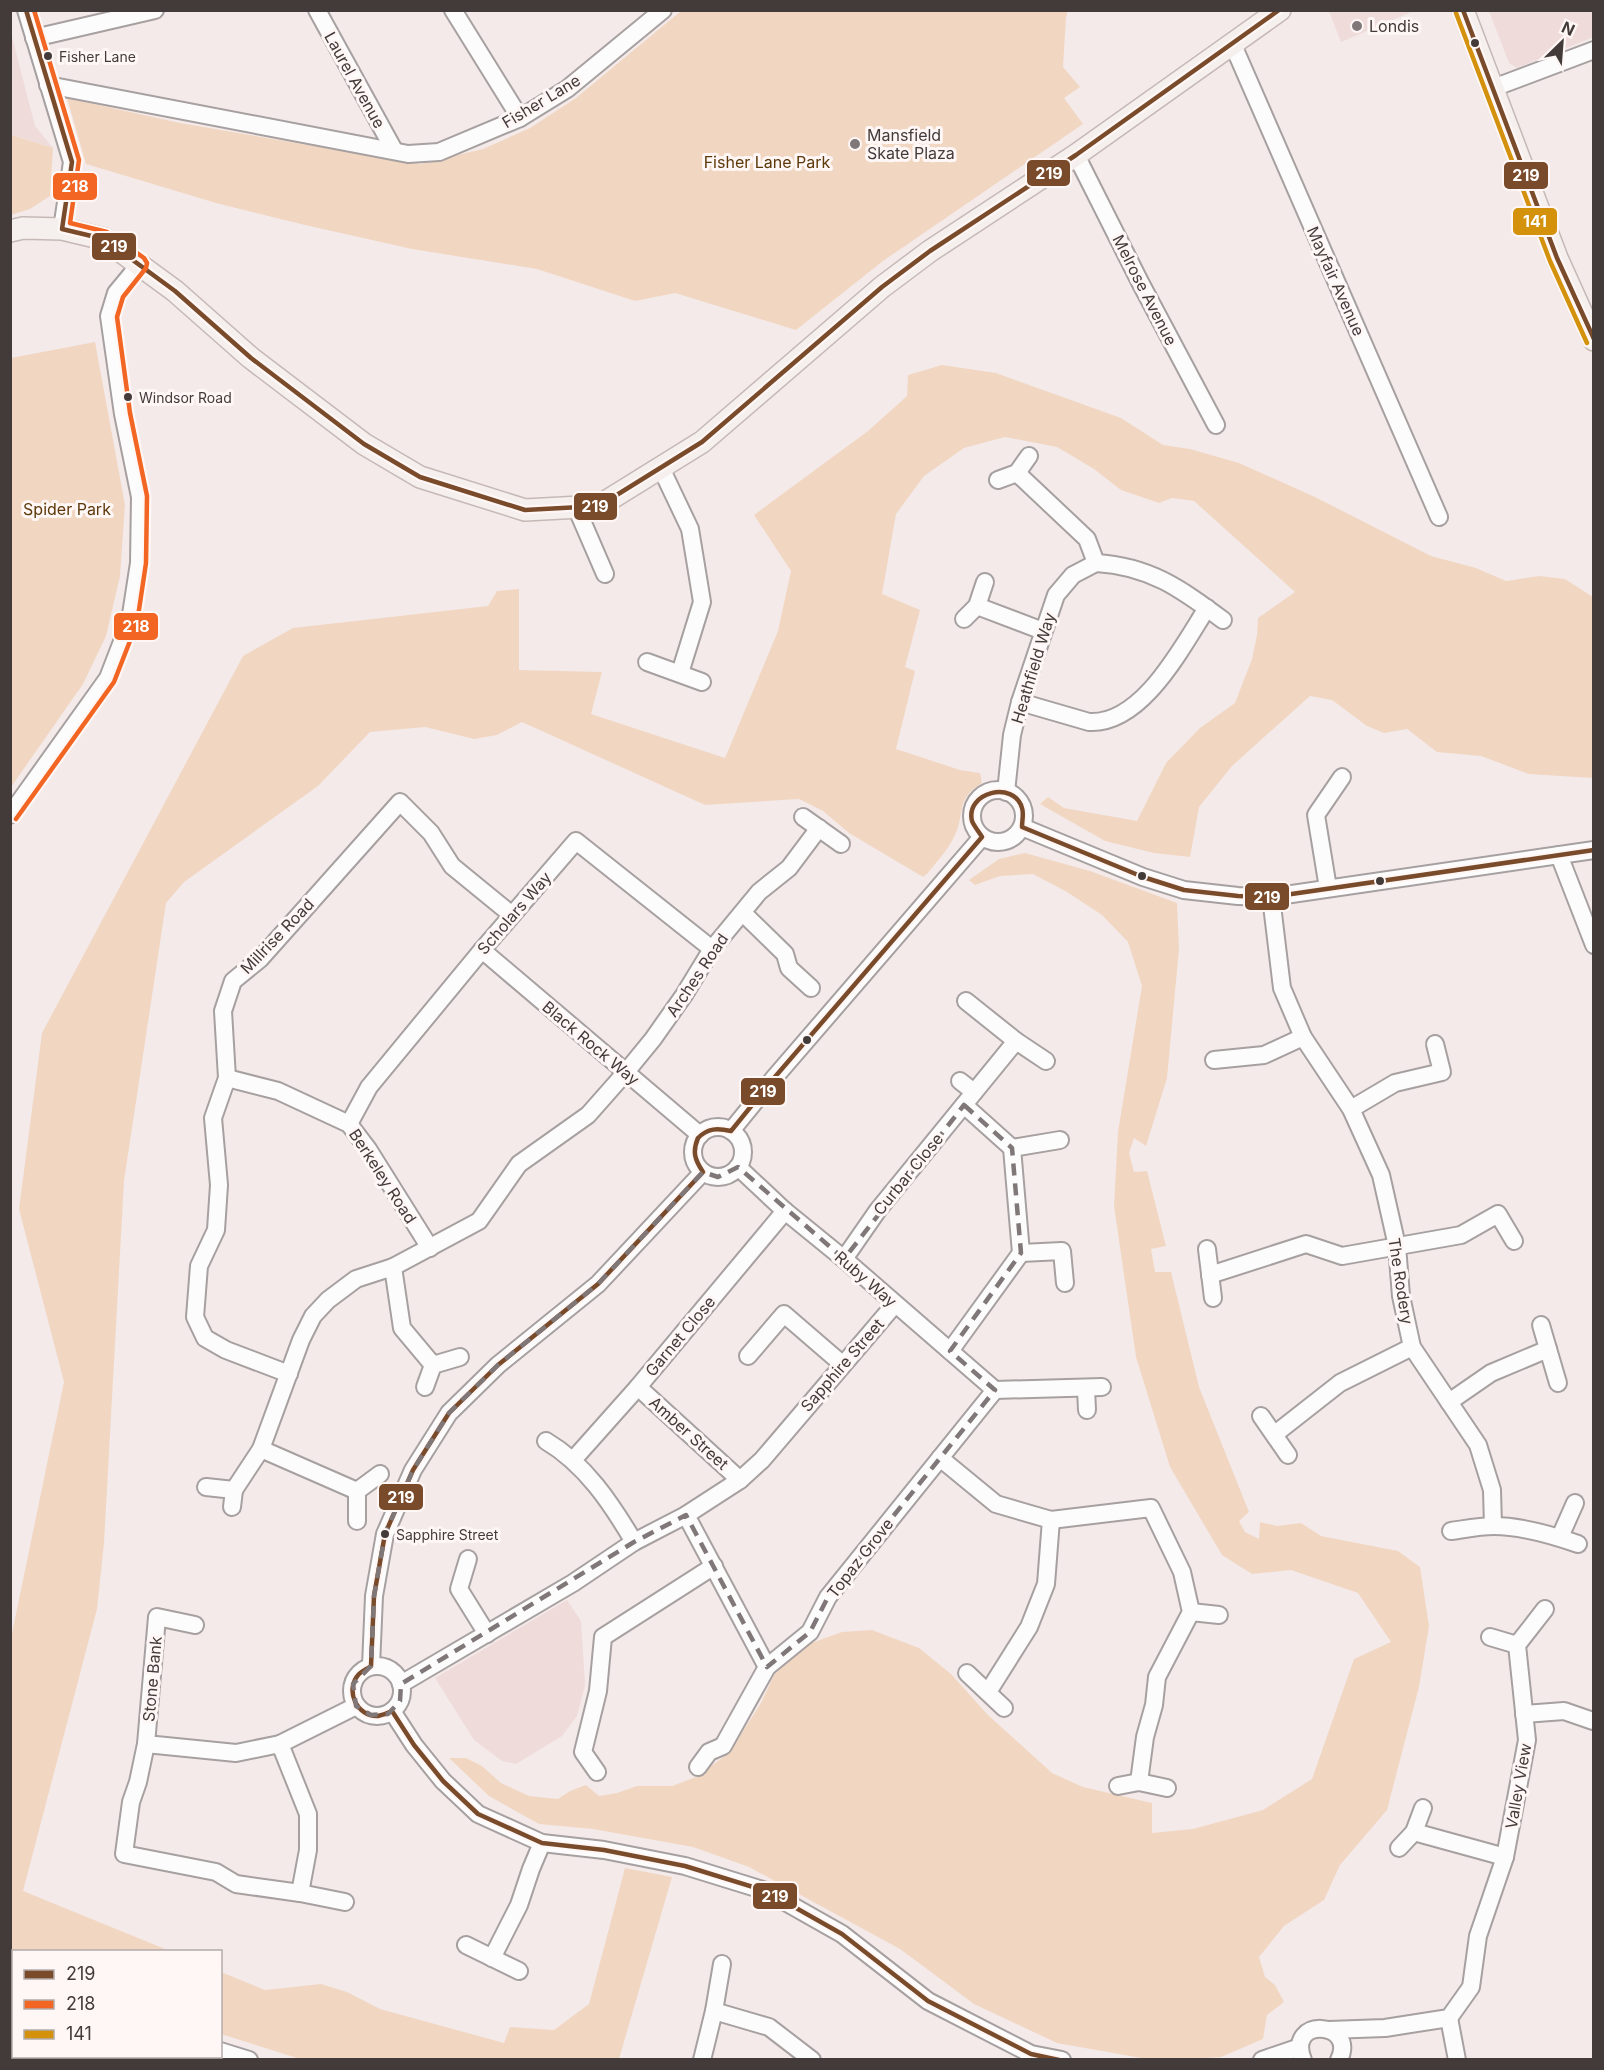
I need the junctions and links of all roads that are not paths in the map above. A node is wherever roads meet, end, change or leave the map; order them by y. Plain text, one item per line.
1 (26, 10) edge
2 (155, 10) edge
3 (317, 10) edge
4 (453, 10) edge
5 (663, 10) edge
6 (1280, 10) edge
7 (1463, 10) edge
8 (34, 38) junction
9 (1233, 45) junction
10 (1593, 50) edge
11 (48, 85) junction
12 (1493, 88) junction
13 (520, 118) junction
14 (394, 150) junction
15 (1076, 155) junction
16 (62, 228) junction
17 (10, 231) edge
18 (140, 264) junction
19 (1592, 334) edge
20 (1216, 425) dead end
21 (1029, 456) dead end
22 (661, 468) junction
23 (1017, 473) junction
24 (998, 480) dead end
25 (576, 507) junction
26 (1439, 517) dead end
27 (1096, 563) junction
28 (605, 574) dead end
29 (985, 582) dead end
30 (977, 606) junction
31 (1207, 608) junction
32 (964, 619) dead end
33 (1223, 620) dead end
34 (1043, 631) junction
35 (647, 662) dead end
36 (680, 673) junction
37 (702, 682) dead end
38 (1020, 702) junction
39 (1342, 777) dead end
40 (1006, 792) junction
41 (10, 815) edge
42 (803, 817) dead end
43 (1022, 827) junction
44 (819, 828) junction
45 (982, 837) junction
46 (841, 844) dead end
47 (1593, 850) edge
48 (1559, 855) junction
49 (1328, 888) junction
50 (1271, 897) junction
51 (743, 913) junction
52 (512, 915) junction
53 (1593, 945) edge
54 (712, 949) junction
55 (482, 950) junction
56 (811, 988) dead end
57 (966, 1001) dead end
58 (1303, 1037) junction
59 (1016, 1041) junction
60 (1436, 1044) dead end
61 (1214, 1060) dead end
62 (1046, 1061) dead end
63 (626, 1072) junction
64 (227, 1078) junction
65 (960, 1081) dead end
66 (974, 1092) junction
67 (964, 1105) junction
68 (1351, 1109) junction
69 (349, 1124) junction
70 (731, 1131) junction
71 (700, 1135) junction
72 (1060, 1140) dead end
73 (1012, 1148) junction
74 (738, 1167) junction
75 (704, 1172) junction
76 (785, 1210) junction
77 (1514, 1241) dead end
78 (1397, 1246) junction
79 (430, 1248) junction
80 (1207, 1249) dead end
81 (1021, 1253) junction
82 (844, 1258) junction
83 (393, 1267) junction
84 (1210, 1275) junction
85 (1065, 1283) dead end
86 (1213, 1298) dead end
87 (895, 1304) junction
88 (1541, 1325) dead end
89 (1412, 1347) junction
90 (1548, 1349) junction
91 (950, 1351) junction
92 (748, 1356) dead end
93 (460, 1357) dead end
94 (842, 1364) junction
95 (433, 1365) junction
96 (289, 1374) junction
97 (1558, 1383) dead end
98 (425, 1387) dead end
99 (638, 1387) junction
100 (995, 1390) junction
101 (1449, 1402) junction
102 (1087, 1410) dead end
103 (1260, 1416) dead end
104 (1275, 1434) junction
105 (546, 1441) dead end
106 (261, 1449) junction
107 (1288, 1455) dead end
108 (940, 1458) junction
109 (573, 1460) junction
110 (380, 1474) dead end
111 (740, 1480) junction
112 (206, 1487) dead end
113 (234, 1490) junction
114 (357, 1491) junction
115 (1575, 1503) dead end
116 (232, 1507) dead end
117 (686, 1515) junction
118 (1051, 1520) junction
119 (357, 1521) dead end
120 (1493, 1526) junction
121 (1451, 1531) dead end
122 (1560, 1538) junction
123 (634, 1542) junction
124 (1578, 1544) dead end
125 (468, 1559) dead end
126 (714, 1566) junction
127 (1545, 1609) dead end
128 (1191, 1612) junction
129 (1219, 1614) dead end
130 (195, 1625) dead end
131 (487, 1634) junction
132 (1490, 1637) dead end
133 (1517, 1645) junction
134 (371, 1666) junction
135 (767, 1667) junction
136 (967, 1673) dead end
137 (401, 1684) junction
138 (987, 1692) junction
139 (356, 1706) junction
140 (1004, 1708) dead end
141 (392, 1711) junction
142 (1524, 1714) junction
143 (1593, 1721) edge
144 (147, 1744) junction
145 (280, 1744) junction
146 (698, 1767) dead end
147 (597, 1772) dead end
148 (1139, 1782) junction
149 (1118, 1786) dead end
150 (1167, 1788) dead end
151 (1423, 1808) dead end
152 (1413, 1832) junction
153 (542, 1843) junction
154 (1399, 1848) dead end
155 (1505, 1857) junction
156 (300, 1893) junction
157 (345, 1902) dead end
158 (466, 1945) dead end
159 (492, 1958) junction
160 (722, 1964) dead end
161 (519, 1971) dead end
162 (714, 2011) junction
163 (1449, 2019) junction
164 (1385, 2028) junction
165 (1329, 2030) junction
166 (222, 2052) edge
167 (1301, 2053) edge
168 (1341, 2054) edge
169 (249, 2060) edge
170 (702, 2060) edge
171 (812, 2060) edge
172 (1062, 2060) edge
173 (1262, 2060) edge
174 (1457, 2060) edge

1 - 8 street
2 - 8 street
3 - 14 street, Laurel Avenue
4 - 13 street
5 - 13 street, Fisher Lane
6 - 9 main road
7 - 12 main road
8 - 11 street
9 - 15 main road
9 - 26 street, Mayfair Avenue
10 - 12 street
11 - 14 street, Fisher Lane
11 - 16 street
12 - 19 main road
13 - 14 street, Fisher Lane
15 - 20 street, Melrose Avenue
15 - 22 main road
16 - 17 main road
16 - 18 main road
18 - 25 main road
18 - 41 street
21 - 23 street
22 - 25 main road
22 - 36 street
23 - 24 street
23 - 27 street
25 - 28 street
27 - 31 street
27 - 34 street, Heathfield Way
29 - 30 street
30 - 32 street
30 - 34 street
31 - 33 street
31 - 38 street
34 - 38 street, Heathfield Way
35 - 36 street
36 - 37 street
38 - 40 street, Heathfield Way
39 - 49 street
40 - 43 street
40 - 45 street
42 - 44 street
43 - 45 street
43 - 50 street
44 - 46 street
44 - 51 street, Arches Road
45 - 70 street
47 - 48 street
48 - 49 street
48 - 53 street
49 - 50 street
50 - 58 street, The Rodery
51 - 54 street, Arches Road
51 - 56 street
52 - 54 street, Scholars Way
52 - 55 street, Scholars Way
52 - 64 street, Millrise Road
54 - 63 street, Arches Road
55 - 63 street, Black Rock Way
55 - 69 street, Scholars Way
57 - 59 street
58 - 61 street
58 - 68 street, The Rodery
59 - 62 street
59 - 66 street, Curbar Close
60 - 68 street
63 - 71 street, Black Rock Way
63 - 79 street, Arches Road
64 - 69 street, Berkeley Road
64 - 96 street, Millrise Road
65 - 66 street
66 - 67 street, Curbar Close
67 - 73 street
67 - 82 street, Curbar Close
68 - 78 street, The Rodery
69 - 79 street, Berkeley Road
70 - 71 street
70 - 74 street
71 - 75 street
72 - 73 street
73 - 81 street
74 - 75 street
74 - 76 street, Ruby Way
75 - 134 street
76 - 82 street, Ruby Way
76 - 99 street, Garnet Close
77 - 78 street
78 - 84 street
78 - 89 street, The Rodery
79 - 83 street, Arches Road
80 - 84 street
81 - 85 street
81 - 91 street
82 - 87 street, Ruby Way
83 - 95 street
83 - 96 street, Arches Road
84 - 86 street
87 - 91 street, Ruby Way
87 - 94 street, Sapphire Street
88 - 90 street
89 - 101 street, The Rodery
89 - 104 street
90 - 97 street
90 - 101 street
91 - 100 street, Ruby Way
92 - 94 street
93 - 95 street
94 - 111 street, Sapphire Street
95 - 98 street
96 - 106 street, Arches Road
99 - 109 street, Garnet Close
99 - 111 street, Amber Street
100 - 102 street
100 - 108 street, Topaz Grove
101 - 120 street, The Rodery
103 - 104 street
104 - 107 street
105 - 109 street
106 - 113 street, Arches Road
106 - 114 street
108 - 118 street
108 - 135 street, Topaz Grove
109 - 123 street
110 - 114 street
111 - 117 street, Sapphire Street
112 - 113 street
113 - 116 street
114 - 119 street
115 - 122 street
117 - 123 street, Sapphire Street
117 - 126 street
118 - 128 street
118 - 138 street
120 - 121 street
120 - 122 street
122 - 124 street
123 - 131 street, Sapphire Street
125 - 131 street
126 - 135 street
126 - 147 street
127 - 133 street
128 - 129 street
128 - 148 street
130 - 144 street, Stone Bank
131 - 137 street, Sapphire Street
132 - 133 street
133 - 142 street, Valley View
134 - 137 street
134 - 139 street
135 - 146 street, Topaz Grove
136 - 138 street
137 - 141 street
138 - 140 street
139 - 141 street
139 - 145 street, Stone Bank
141 - 153 street
142 - 143 street
142 - 155 street, Valley View
144 - 145 street, Stone Bank
144 - 156 street, Stone Bank
145 - 156 street
148 - 149 street
148 - 150 street
151 - 152 street
152 - 154 street
152 - 155 street
153 - 159 street
153 - 172 street
155 - 163 street, Valley View
156 - 157 street
158 - 159 street
159 - 161 street
160 - 162 street
162 - 170 street
162 - 171 street
163 - 164 street
163 - 174 street
164 - 165 street
164 - 168 street
165 - 167 street
165 - 168 street
166 - 169 street
167 - 173 street

